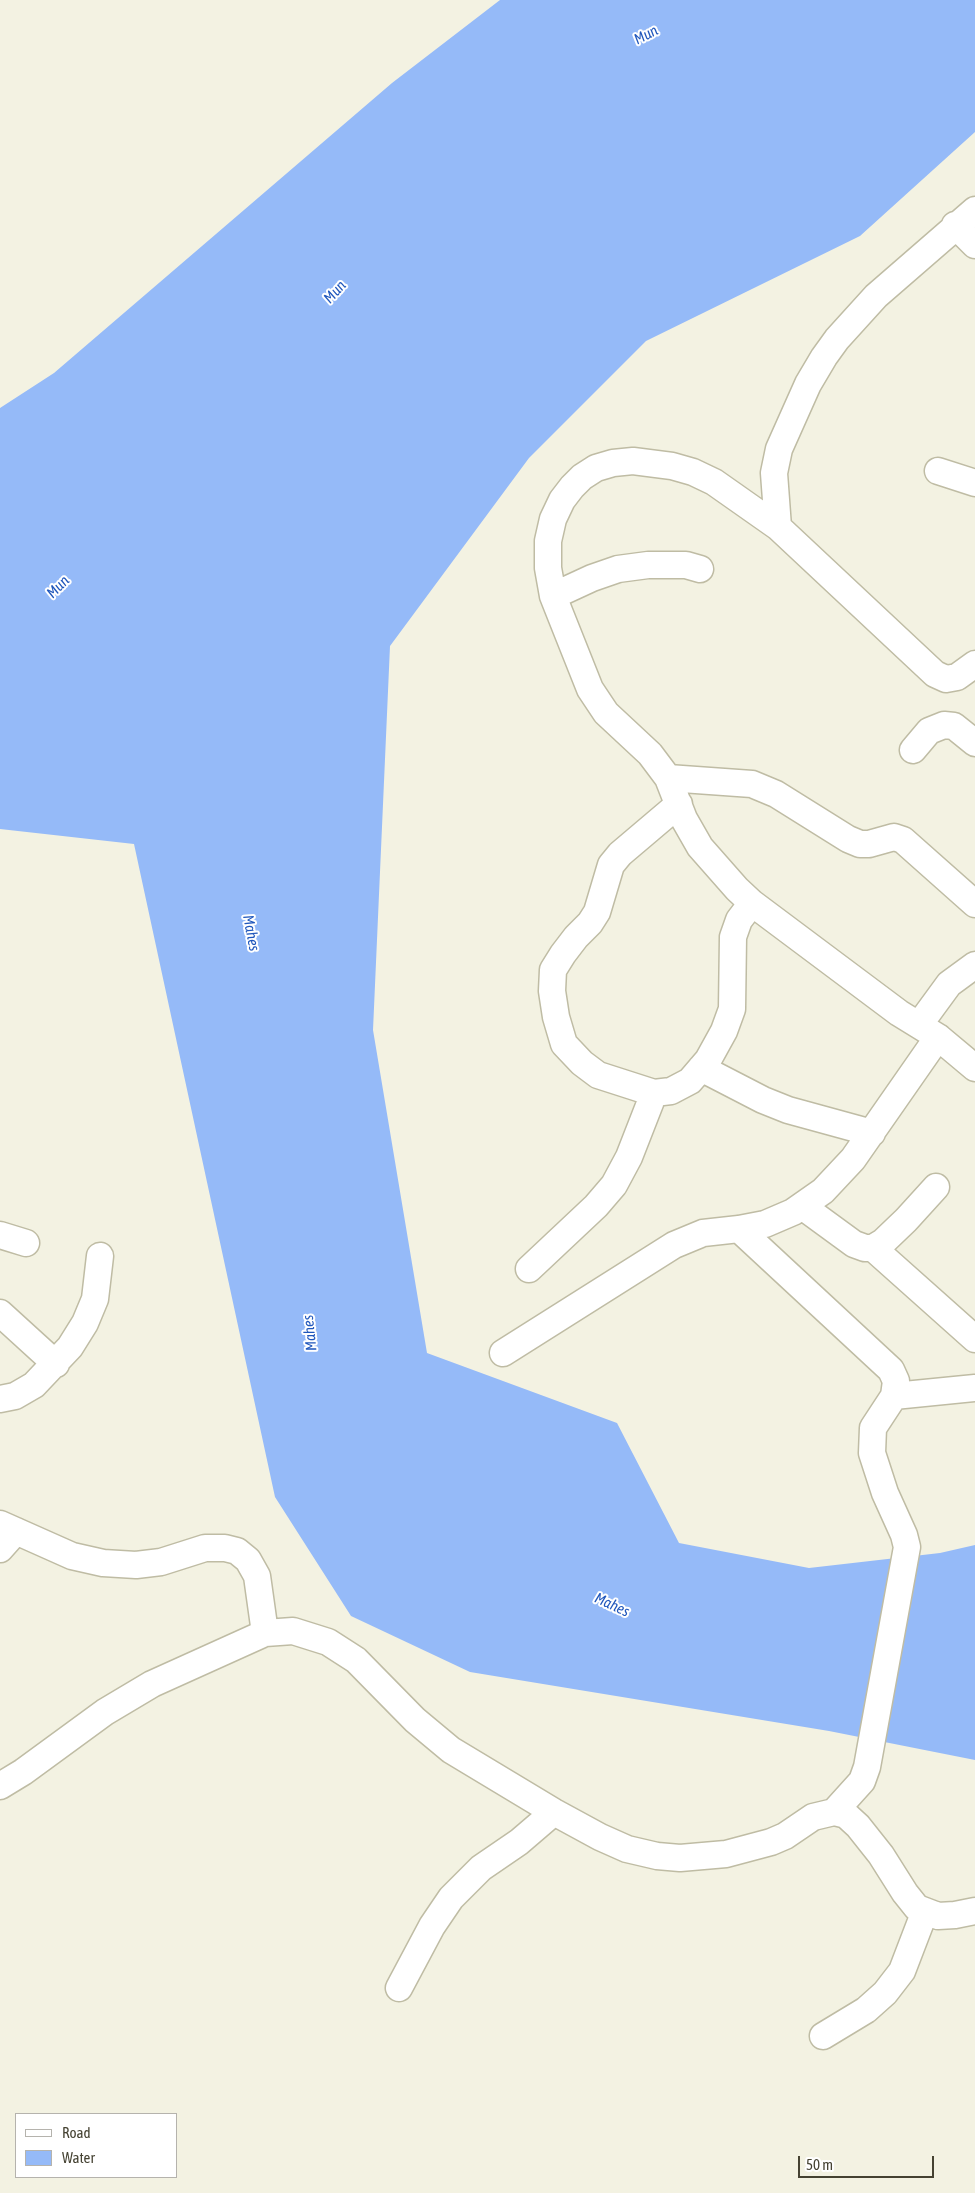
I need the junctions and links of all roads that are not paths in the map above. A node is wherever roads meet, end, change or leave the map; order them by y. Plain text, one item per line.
1 (965, 218) edge
2 (975, 245) edge
3 (938, 471) dead end
4 (975, 483) edge
5 (778, 527) junction
6 (700, 569) dead end
7 (553, 596) junction
8 (975, 664) edge
9 (975, 743) edge
10 (913, 750) dead end
11 (668, 778) junction
12 (679, 804) junction
13 (752, 903) junction
14 (975, 904) edge
15 (975, 965) edge
16 (929, 1031) junction
17 (701, 1068) junction
18 (975, 1068) edge
19 (654, 1093) junction
20 (872, 1132) junction
21 (936, 1187) dead end
22 (802, 1206) junction
23 (739, 1229) junction
24 (0, 1235) edge
25 (26, 1242) dead end
26 (873, 1248) junction
27 (100, 1256) dead end
28 (529, 1269) dead end
29 (0, 1313) edge
30 (975, 1339) edge
31 (503, 1353) dead end
32 (56, 1364) junction
33 (975, 1388) edge
34 (894, 1396) junction
35 (0, 1399) edge
36 (5, 1535) edge
37 (265, 1633) junction
38 (0, 1786) edge
39 (554, 1812) junction
40 (834, 1812) junction
41 (925, 1911) junction
42 (975, 1911) edge
43 (399, 1988) dead end
44 (824, 2036) dead end

1 - 2 street
1 - 5 street
3 - 4 street
5 - 7 street
5 - 8 street
6 - 7 street
7 - 11 street
9 - 10 street
11 - 12 street
11 - 14 street
12 - 13 street
12 - 19 street
13 - 16 street
13 - 17 street
15 - 16 street
16 - 18 street
16 - 20 street
17 - 19 street
17 - 20 street
19 - 28 street
20 - 22 street
21 - 26 street
22 - 23 street
22 - 26 street
23 - 31 street
23 - 34 street
24 - 25 street
26 - 30 street
27 - 32 street
29 - 32 street
32 - 35 street
33 - 34 street
34 - 40 street
36 - 37 street
37 - 38 street
37 - 39 street
39 - 40 street
39 - 43 street
40 - 41 street
41 - 42 street
41 - 44 street

